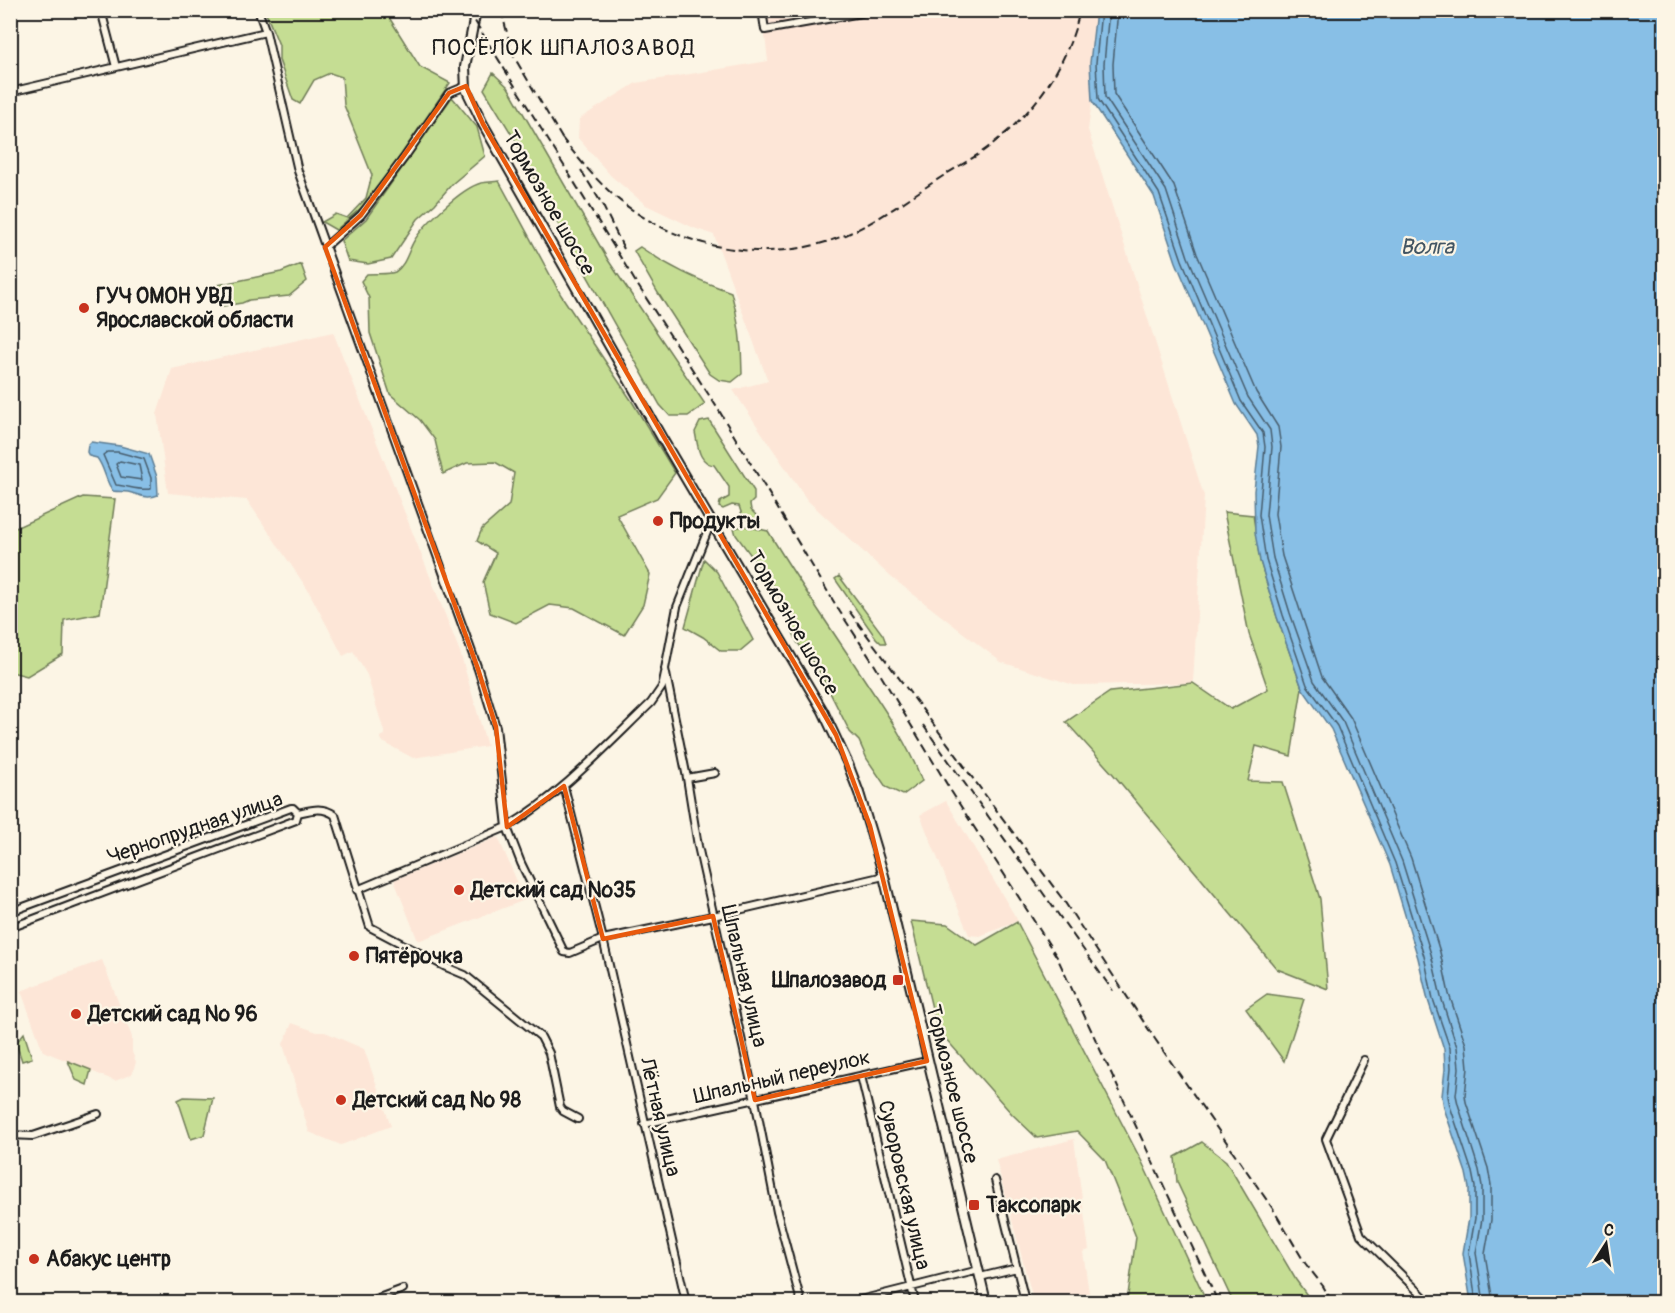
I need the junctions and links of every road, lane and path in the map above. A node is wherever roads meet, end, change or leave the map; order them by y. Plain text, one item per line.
1 (101, 10) edge
2 (258, 10) edge
3 (476, 10) edge
4 (762, 10) edge
5 (879, 10) edge
6 (266, 32) junction
7 (116, 67) junction
8 (466, 86) junction
9 (10, 92) edge
10 (325, 247) junction
11 (712, 520) junction
12 (665, 669) junction
13 (715, 773) dead end
14 (687, 778) junction
15 (564, 786) junction
16 (298, 813) junction
17 (507, 827) junction
18 (884, 876) junction
19 (357, 890) junction
20 (10, 912) edge
21 (713, 916) junction
22 (10, 928) edge
23 (603, 939) junction
24 (1364, 1059) dead end
25 (927, 1061) junction
26 (861, 1076) junction
27 (754, 1100) junction
28 (98, 1114) dead end
29 (578, 1119) dead end
30 (644, 1124) junction
31 (10, 1135) edge
32 (995, 1180) dead end
33 (1017, 1268) junction
34 (979, 1274) junction
35 (911, 1287) junction
36 (403, 1289) dead end
37 (1024, 1297) dead end
38 (368, 1302) edge
39 (686, 1302) edge
40 (801, 1302) edge
41 (852, 1302) edge
42 (915, 1302) edge
43 (986, 1302) edge
44 (1429, 1302) edge

1 - 7 street
2 - 6 street
3 - 8 street, Тормозное шоссе
4 - 5 street
6 - 7 street
6 - 10 street
7 - 9 street
8 - 10 street
8 - 11 street, Тормозное шоссе
10 - 17 street
11 - 12 street, Шпальная улица
11 - 18 street, Тормозное шоссе
12 - 14 street, Шпальная улица
12 - 15 street
13 - 14 street
14 - 21 street, Шпальная улица
15 - 17 street
15 - 23 street, Лётная улица
16 - 19 street
16 - 20 street, Чернопрудная улица
16 - 22 street, Чернопрудная улица
17 - 19 street
17 - 23 street
18 - 21 street
18 - 25 street, Тормозное шоссе
19 - 29 street
21 - 23 street
21 - 27 street, Шпальная улица
23 - 30 street, Лётная улица
24 - 44 street
25 - 26 street, Шпальный переулок
25 - 34 street, Тормозное шоссе
26 - 27 street, Шпальный переулок
26 - 35 street, Суворовская улица
27 - 30 street, Шпальный переулок
27 - 40 street, Шпальная улица
28 - 31 street
30 - 39 street, Лётная улица
32 - 33 street
33 - 34 street
33 - 37 street
34 - 35 street
34 - 43 street, Тормозное шоссе
35 - 41 street
35 - 42 street, Суворовская улица
36 - 38 street

